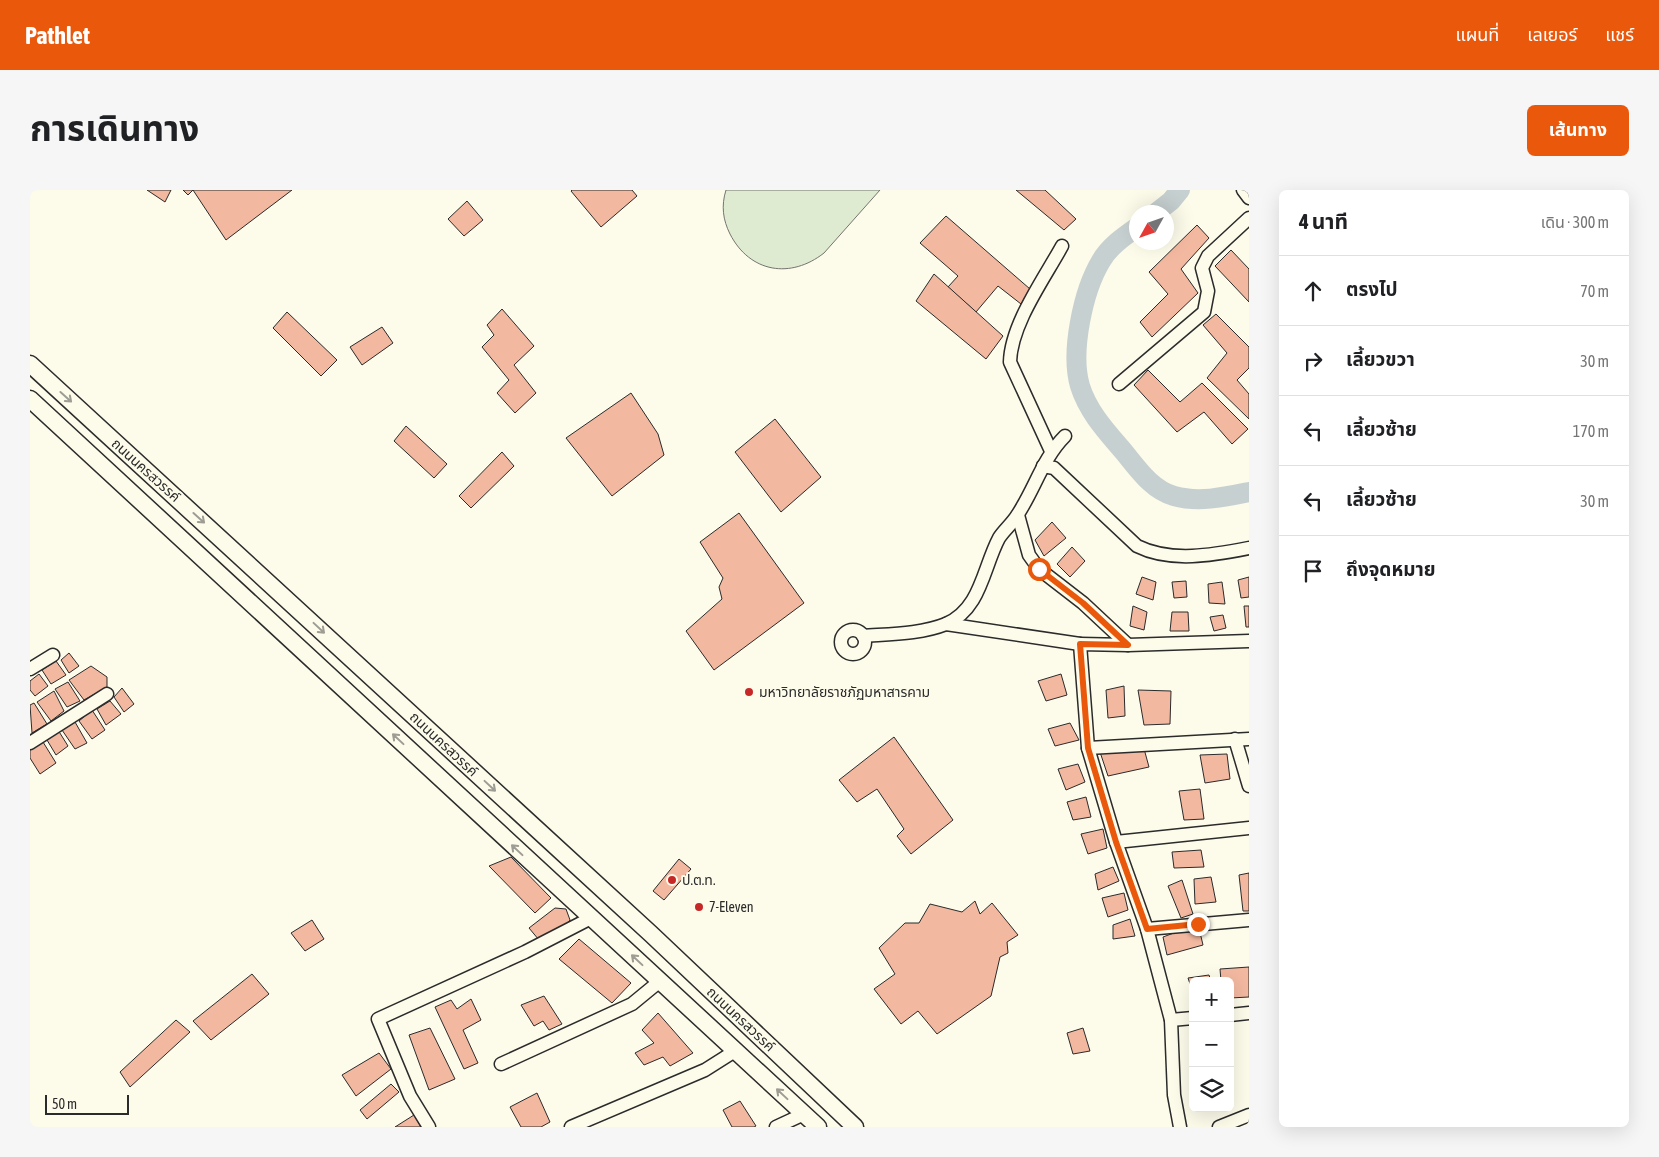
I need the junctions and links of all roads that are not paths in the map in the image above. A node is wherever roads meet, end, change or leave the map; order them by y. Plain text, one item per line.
1 (1243, 190) edge
2 (1249, 198) edge
3 (1249, 218) edge
4 (1062, 246) dead end
5 (30, 364) edge
6 (1119, 384) dead end
7 (30, 398) edge
8 (1065, 436) dead end
9 (1051, 451) junction
10 (1043, 466) junction
11 (1018, 515) junction
12 (1249, 548) edge
13 (946, 624) junction
14 (863, 636) dead end
15 (1249, 640) edge
16 (1080, 644) junction
17 (1128, 645) junction
18 (53, 655) dead end
19 (30, 670) edge
20 (107, 694) dead end
21 (1249, 739) edge
22 (1235, 740) junction
23 (30, 743) edge
24 (1088, 748) junction
25 (1249, 786) edge
26 (1249, 828) edge
27 (1116, 842) junction
28 (614, 900) junction
29 (591, 918) junction
30 (1249, 920) edge
31 (1147, 929) junction
32 (660, 981) junction
33 (1249, 1013) edge
34 (1234, 1015) edge
35 (1189, 1018) edge
36 (1171, 1020) junction
37 (735, 1051) junction
38 (501, 1064) dead end
39 (804, 1114) junction
40 (1249, 1115) edge
41 (429, 1127) edge
42 (571, 1127) edge
43 (776, 1127) edge
44 (818, 1127) edge
45 (855, 1127) edge
46 (1180, 1127) edge
47 (1219, 1127) edge

1 - 2 street
3 - 6 street
4 - 9 street
5 -> 28 main road, ถนนนครสวรรค์
29 -> 7 main road, ถนนนครสวรรค์
8 - 9 street
9 - 10 street
10 - 11 street
10 - 12 street
11 - 13 street
11 - 17 street
13 - 14 street
13 - 16 street
15 - 17 street
16 - 17 street
16 - 24 street
18 - 19 street
20 - 23 street
21 - 22 street
22 - 24 street
22 - 25 street
24 - 27 street
26 - 27 street
27 - 31 street
28 - 29 main road
28 - 45 main road, ถนนนครสวรรค์
32 -> 29 main road, ถนนนครสวรรค์
29 - 41 street
30 - 31 street
31 - 36 street
32 - 37 main road, ถนนนครสวรรค์
32 - 38 street
33 - 34 street
35 - 36 street
36 - 46 street
39 -> 37 main road, ถนนนครสวรรค์
37 - 42 street
39 - 43 street
39 - 44 main road, ถนนนครสวรรค์
40 - 47 street

